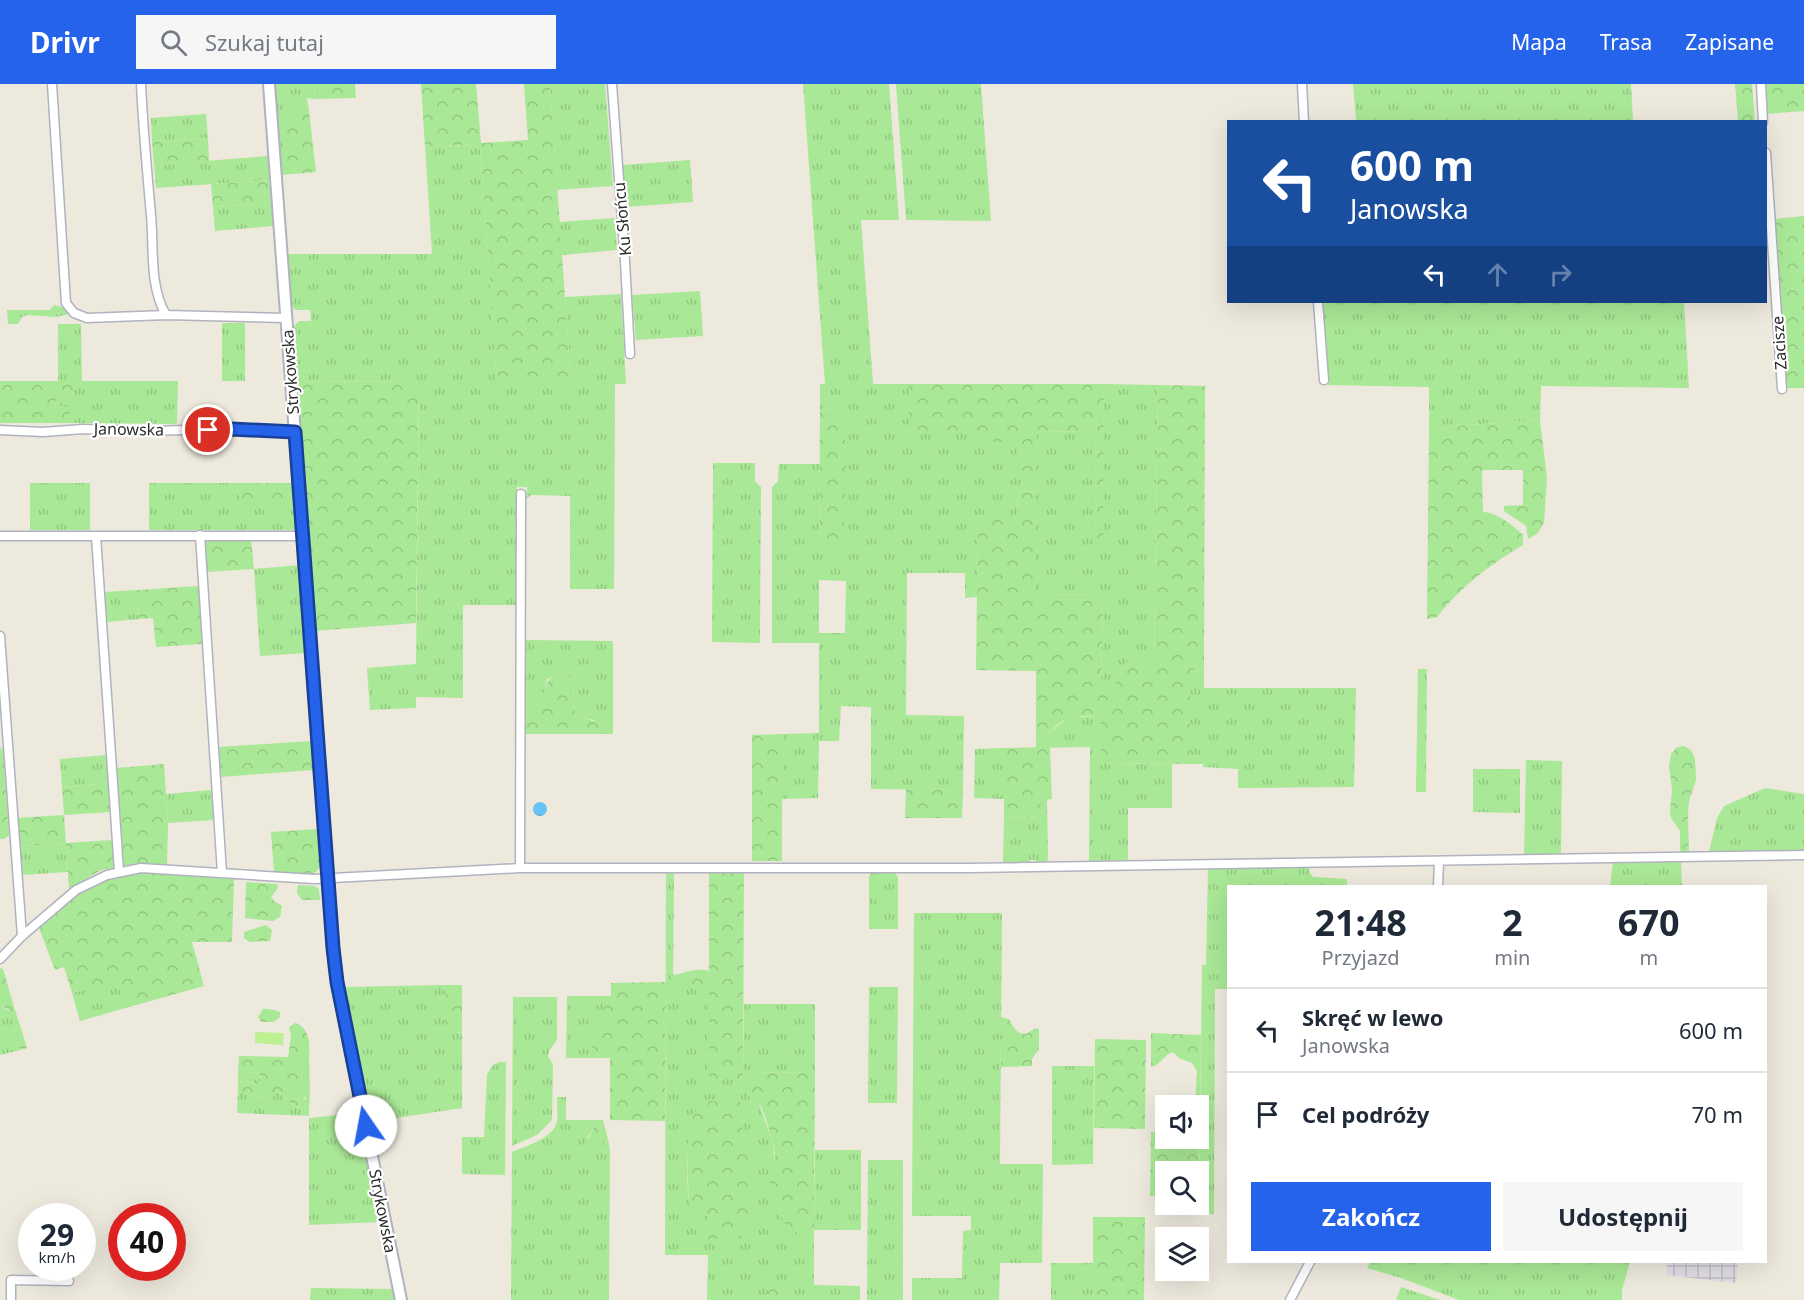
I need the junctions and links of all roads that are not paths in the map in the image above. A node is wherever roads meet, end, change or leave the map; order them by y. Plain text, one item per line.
1 (52, 84) edge
2 (141, 84) edge
3 (269, 84) edge
4 (612, 84) edge
5 (1302, 84) edge
6 (1761, 84) edge
7 (1304, 120) edge
8 (1763, 120) edge
9 (1767, 168) edge
10 (1318, 303) edge
11 (166, 315) junction
12 (286, 318) junction
13 (630, 354) dead end
14 (1324, 380) dead end
15 (1782, 389) dead end
16 (0, 429) edge
17 (295, 432) junction
18 (521, 494) dead end
19 (200, 535) junction
20 (0, 536) edge
21 (96, 536) junction
22 (303, 536) junction
23 (0, 638) edge
24 (1804, 855) edge
25 (1439, 861) junction
26 (520, 868) junction
27 (119, 871) junction
28 (222, 873) junction
29 (327, 878) junction
30 (1438, 885) edge
31 (22, 936) junction
32 (0, 959) edge
33 (1309, 1263) edge
34 (18, 1280) edge
35 (11, 1300) edge
36 (401, 1300) edge
37 (1290, 1300) edge

1 - 11 street
2 - 11 street
3 - 12 street, Strykowska
4 - 13 street, Ku Słońcu
5 - 7 street
6 - 8 street
9 - 15 street, Zacisze
10 - 14 street
11 - 12 street
12 - 17 street, Strykowska
16 - 17 street, Janowska
17 - 22 street, Strykowska
18 - 26 street
19 - 21 street
19 - 22 street
19 - 28 street
20 - 21 street
21 - 27 street
22 - 29 street, Strykowska
23 - 31 street
24 - 25 street
25 - 26 street
25 - 30 street
26 - 29 street
27 - 28 street
27 - 31 street
28 - 29 street
29 - 36 street, Strykowska
31 - 32 street
33 - 37 street
34 - 35 street

